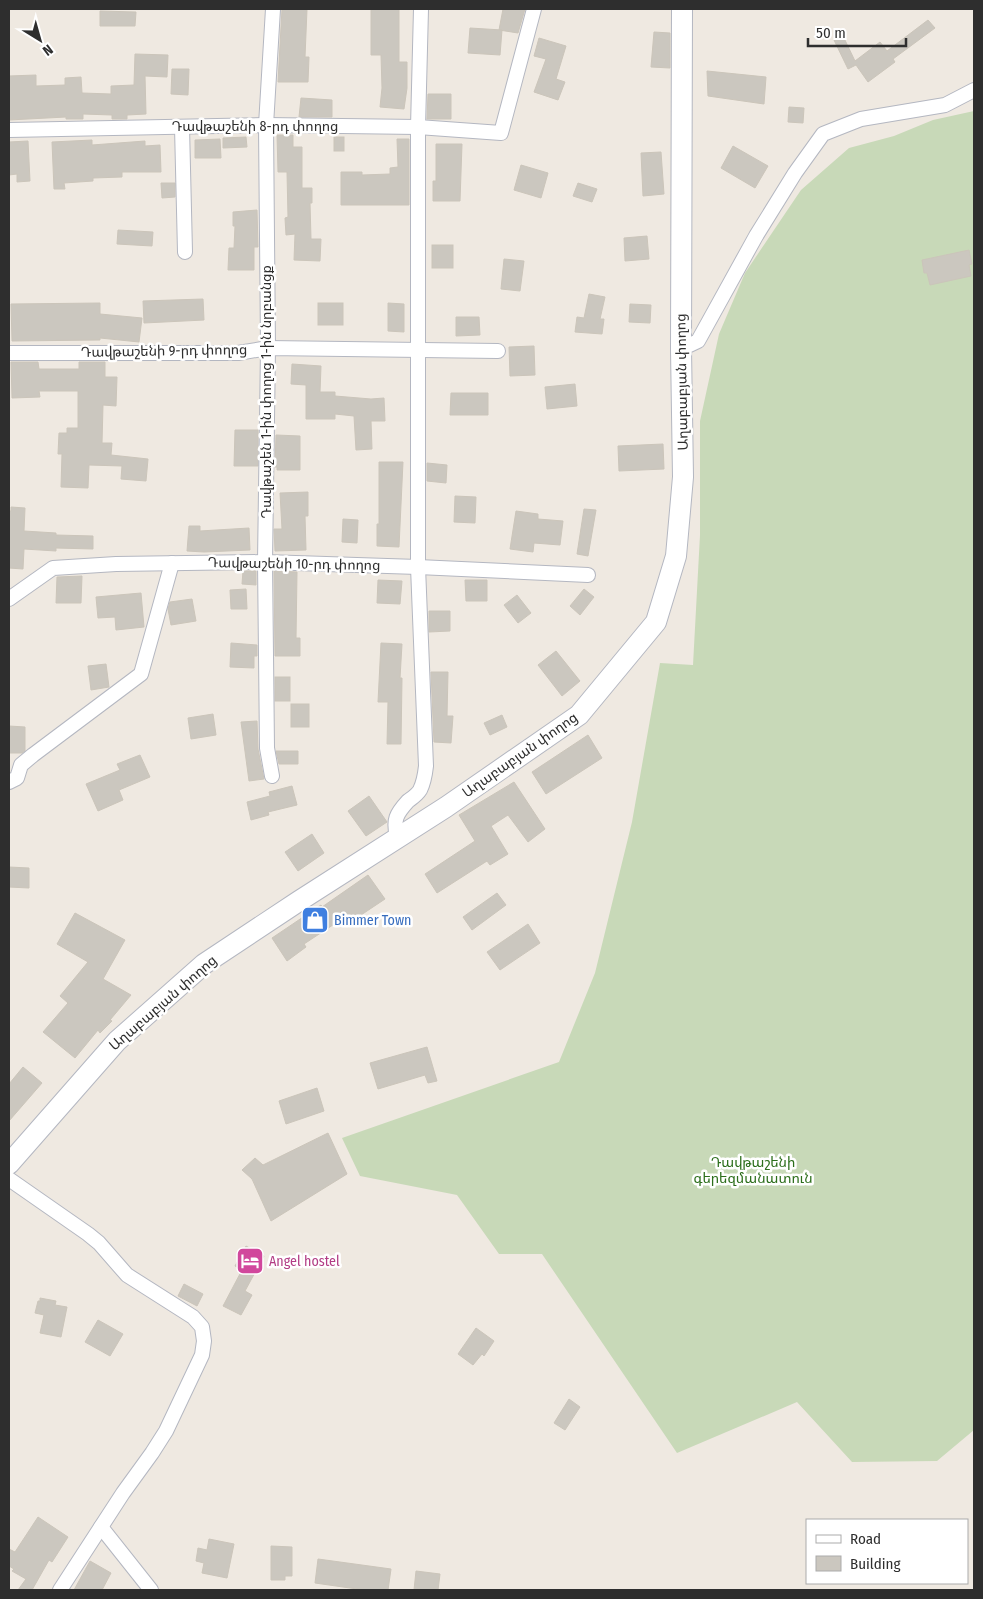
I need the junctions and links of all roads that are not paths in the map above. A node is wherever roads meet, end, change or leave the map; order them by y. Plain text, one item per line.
1 (273, 9) edge
2 (420, 9) edge
3 (534, 9) edge
4 (682, 9) edge
5 (974, 90) edge
6 (266, 124) junction
7 (182, 126) junction
8 (418, 127) junction
9 (9, 130) edge
10 (185, 252) dead end
11 (268, 348) junction
12 (419, 349) junction
13 (681, 349) junction
14 (498, 351) dead end
15 (9, 353) edge
16 (265, 562) junction
17 (172, 563) junction
18 (418, 567) junction
19 (588, 575) dead end
20 (9, 599) edge
21 (272, 776) dead end
22 (9, 782) edge
23 (397, 838) junction
24 (9, 1164) edge
25 (9, 1179) edge
26 (101, 1527) junction
27 (60, 1590) edge
28 (151, 1590) edge

1 - 6 street, Դավթաշեն 1-ին փողոց 1-ին նրբանցք
2 - 8 street
3 - 8 street, Դավթաշենի 8-րդ փողոց
4 - 13 street, Աղաբաբյան փողոց
5 - 13 street
6 - 7 street, Դավթաշենի 8-րդ փողոց
6 - 8 street, Դավթաշենի 8-րդ փողոց
6 - 11 street, Դավթաշեն 1-ին փողոց 1-ին նրբանցք
7 - 9 street, Դավթաշենի 8-րդ փողոց
7 - 10 street
8 - 12 street
11 - 12 street, Դավթաշենի 9-րդ փողոց
11 - 15 street, Դավթաշենի 9-րդ փողոց
11 - 16 street, Դավթաշեն 1-ին փողոց 1-ին նրբանցք
12 - 14 street, Դավթաշենի 9-րդ փողոց
12 - 18 street
13 - 23 street, Աղաբաբյան փողոց
16 - 17 street, Դավթաշենի 10-րդ փողոց
16 - 18 street, Դավթաշենի 10-րդ փողոց
16 - 21 street, Դավթաշեն 1-ին փողոց 1-ին նրբանցք
17 - 20 street, Դավթաշենի 10-րդ փողոց
17 - 22 street
18 - 19 street, Դավթաշենի 10-րդ փողոց
18 - 23 street
23 - 24 street, Աղաբաբյան փողոց
25 - 26 street
26 - 27 street
26 - 28 street

